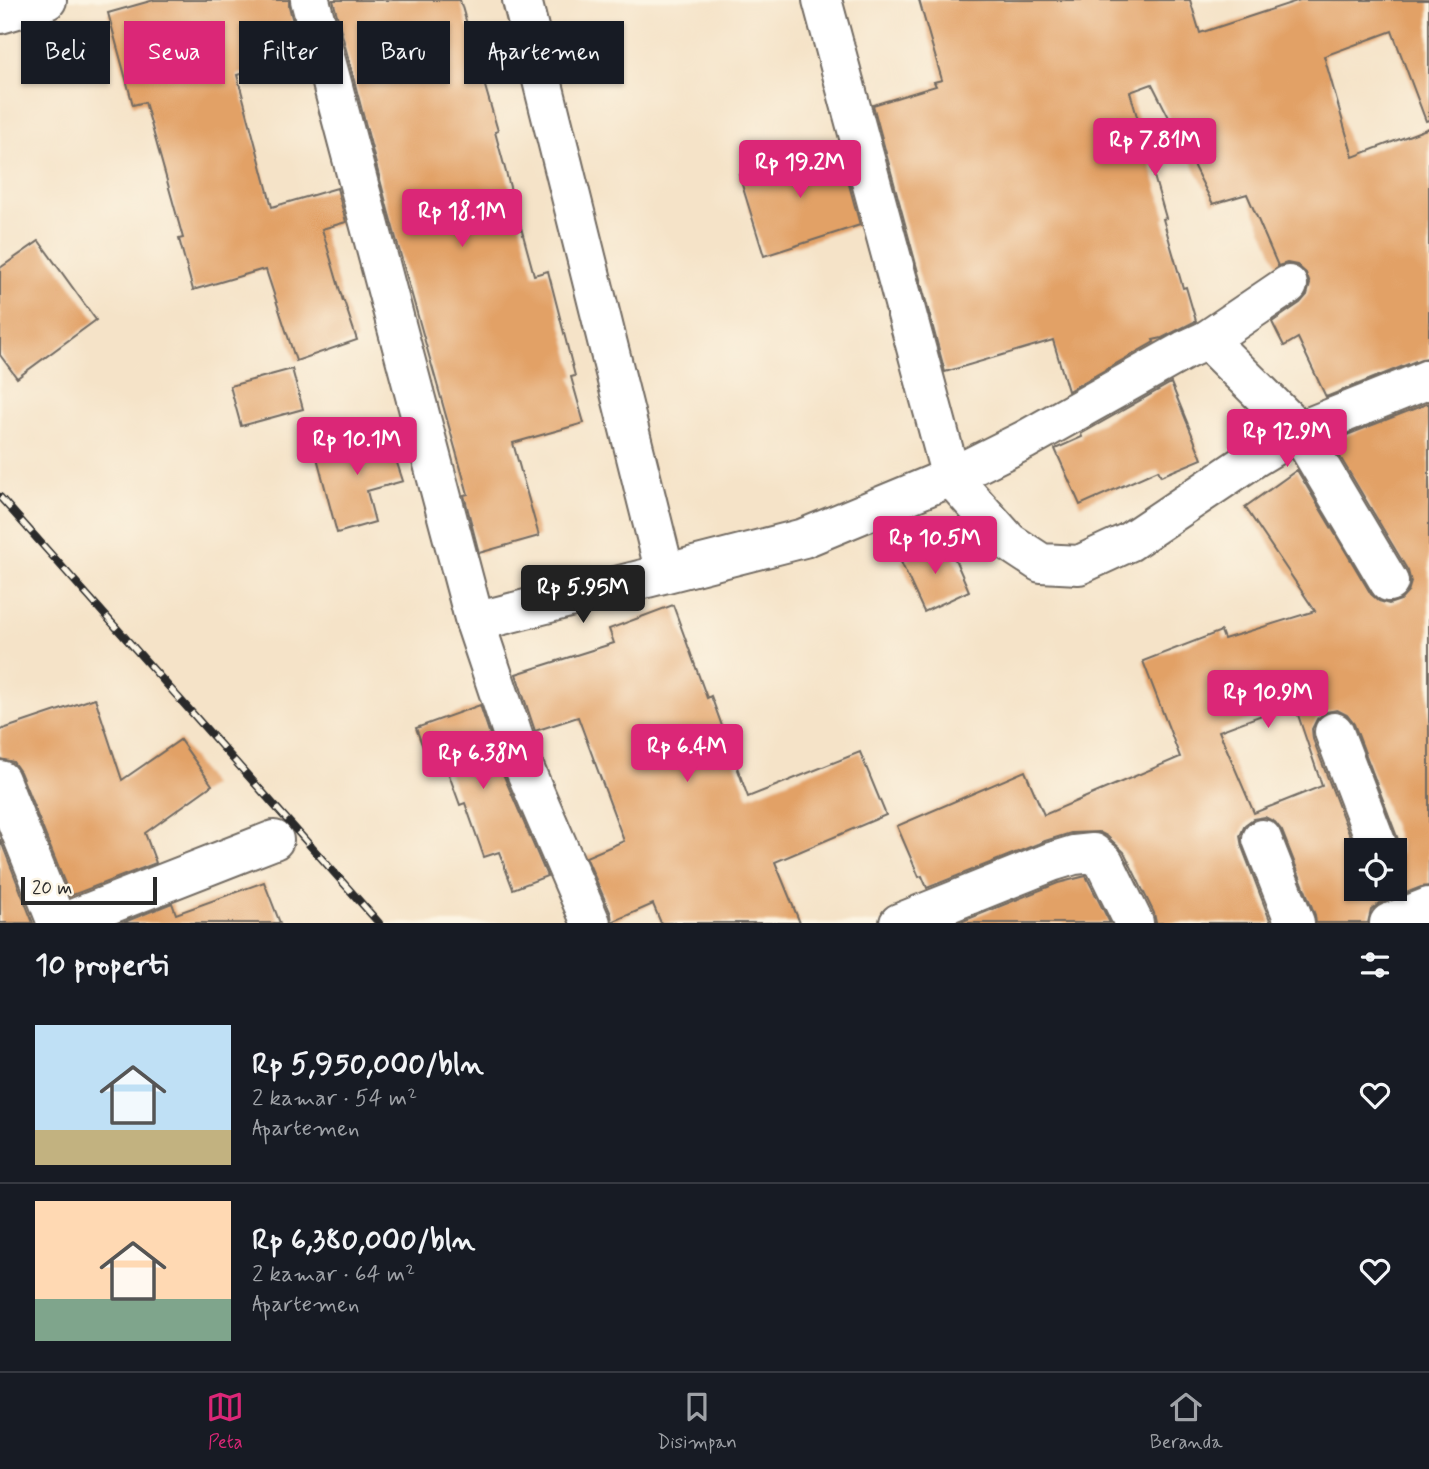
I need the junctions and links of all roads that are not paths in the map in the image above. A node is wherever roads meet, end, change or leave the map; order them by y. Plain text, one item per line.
1 (47, 0) edge
2 (310, 0) edge
3 (522, 0) edge
4 (822, 0) edge
5 (0, 15) edge
6 (1288, 285) dead end
7 (1207, 340) junction
8 (1429, 379) edge
9 (1299, 431) junction
10 (951, 477) junction
11 (665, 573) junction
12 (1389, 582) dead end
13 (475, 622) junction
14 (1334, 732) dead end
15 (0, 780) edge
16 (1374, 838) edge
17 (1262, 839) dead end
18 (274, 840) dead end
19 (57, 923) edge
20 (62, 923) edge
21 (591, 923) edge
22 (899, 923) edge
23 (1134, 923) edge
24 (1295, 923) edge

1 - 5 street
2 - 13 street
3 - 11 street
4 - 10 street
6 - 7 street
7 - 9 street
7 - 10 street
8 - 9 street
9 - 10 street
9 - 12 street
10 - 11 street
11 - 13 street
13 - 21 street
14 - 16 street
15 - 19 street
17 - 24 street
18 - 20 street
22 - 23 street

